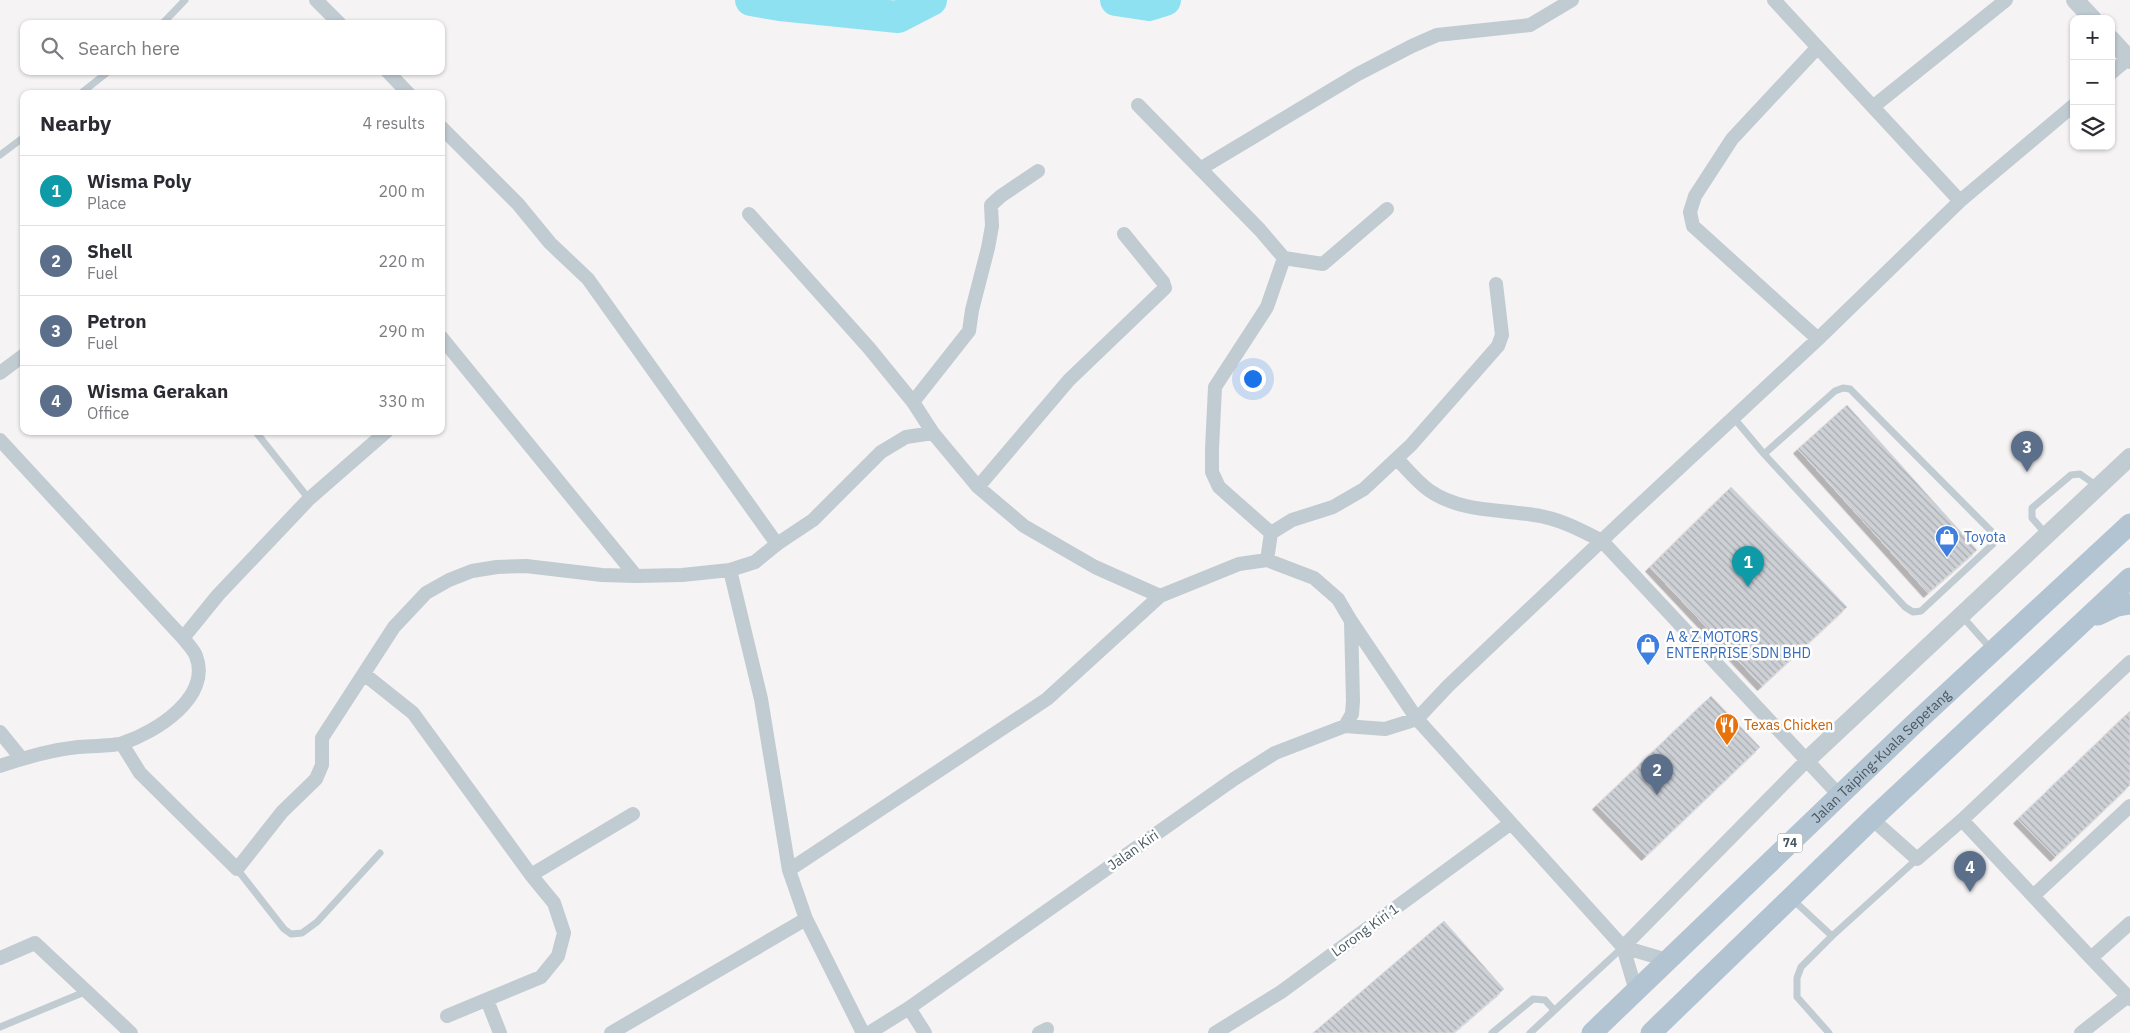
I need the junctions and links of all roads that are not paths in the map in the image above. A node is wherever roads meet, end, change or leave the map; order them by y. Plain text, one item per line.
1 (185, 0) edge
2 (316, 0) edge
3 (1572, 0) edge
4 (1774, 0) edge
5 (2006, 0) edge
6 (2076, 0) edge
7 (2089, 15) edge
8 (166, 20) edge
9 (336, 20) edge
10 (2115, 43) edge
11 (1818, 48) junction
12 (2129, 59) edge
13 (2115, 70) edge
14 (104, 75) edge
15 (390, 75) edge
16 (85, 90) edge
17 (405, 90) edge
18 (1138, 105) dead end
19 (2073, 105) edge
20 (1874, 106) junction
21 (445, 130) edge
22 (20, 139) edge
23 (0, 155) edge
24 (1200, 169) junction
25 (1038, 171) dead end
26 (1960, 201) junction
27 (1387, 209) dead end
28 (749, 214) dead end
29 (1124, 234) dead end
30 (1284, 258) junction
31 (1496, 284) dead end
32 (1818, 339) junction
33 (445, 342) edge
34 (20, 358) edge
35 (0, 373) edge
36 (913, 402) junction
37 (1733, 417) junction
38 (933, 433) junction
39 (258, 435) edge
40 (381, 435) edge
41 (0, 440) edge
42 (1764, 454) junction
43 (2130, 457) edge
44 (1397, 459) junction
45 (2097, 486) junction
46 (978, 487) junction
47 (309, 499) junction
48 (2129, 526) edge
49 (1271, 533) junction
50 (2046, 534) junction
51 (1602, 541) junction
52 (777, 544) junction
53 (1267, 560) junction
54 (730, 570) junction
55 (636, 576) junction
56 (2130, 578) edge
57 (1160, 596) junction
58 (2130, 604) edge
59 (1961, 615) junction
60 (1351, 621) junction
61 (2078, 625) junction
62 (183, 638) junction
63 (1993, 651) junction
64 (2130, 662) edge
65 (364, 674) junction
66 (1417, 718) junction
67 (1345, 726) junction
68 (0, 732) edge
69 (122, 744) junction
70 (21, 758) junction
71 (1807, 760) junction
72 (0, 766) edge
73 (1840, 796) junction
74 (2130, 806) edge
75 (633, 814) dead end
76 (1872, 819) junction
77 (1962, 820) junction
78 (1511, 822) junction
79 (380, 853) dead end
80 (1917, 859) junction
81 (237, 869) junction
82 (789, 870) junction
83 (531, 875) junction
84 (2033, 896) junction
85 (1791, 897) junction
86 (806, 919) junction
87 (2130, 923) edge
88 (1832, 936) junction
89 (1623, 947) junction
90 (0, 958) edge
91 (2091, 958) junction
92 (1668, 960) junction
93 (86, 991) junction
94 (1636, 991) junction
95 (2129, 997) edge
96 (487, 1000) junction
97 (909, 1008) junction
98 (1554, 1010) junction
99 (446, 1016) dead end
100 (0, 1026) edge
101 (131, 1033) edge
102 (500, 1033) edge
103 (611, 1033) edge
104 (863, 1033) edge
105 (870, 1033) edge
106 (925, 1033) edge
107 (1215, 1033) edge
108 (1492, 1033) edge
109 (1530, 1033) edge
110 (1592, 1033) edge
111 (1650, 1033) edge
112 (1828, 1033) edge
113 (2081, 1033) edge

1 - 8 lane
2 - 9 street
3 - 24 street
4 - 11 street
5 - 20 street
6 - 7 street
10 - 12 street
11 - 20 street
11 - 32 street
12 - 13 street
14 - 16 lane
15 - 17 street
18 - 24 street
19 - 26 street
20 - 26 street
21 - 52 street
22 - 23 lane
24 - 30 street
25 - 36 street
26 - 32 street
27 - 30 street
28 - 36 street
29 - 46 street
30 - 49 street
31 - 44 street
32 - 37 street
33 - 55 street
34 - 35 street
36 - 38 street
37 - 42 lane
37 - 51 street
38 - 46 street
38 - 52 street
39 - 47 lane
40 - 47 street
41 - 62 street
42 - 42 lane
43 - 45 street
44 - 49 street
44 - 51 street
45 - 50 street
45 - 50 lane
46 - 57 street
47 - 62 street
48 - 63 main road, Jalan Taiping-Kuala Sepetang / 74
49 - 53 street
50 - 59 street
51 - 66 street
51 - 71 street
52 - 54 street
53 - 57 street
53 - 60 street
54 - 55 street
54 - 82 street
55 - 65 street
56 - 61 main road
57 - 82 street
58 - 61 main road
59 - 63 lane
59 - 71 street
60 - 66 street
60 - 67 street
61 - 76 main road
62 - 69 street
63 - 73 main road, Jalan Taiping-Kuala Sepetang / 74
64 - 77 street
65 - 81 street
65 - 83 street
66 - 67 street, Jalan Kiri
66 - 78 street
67 - 97 street, Jalan Kiri
68 - 70 street
69 - 70 street
69 - 81 street
70 - 72 street
71 - 73 street
71 - 89 street
73 - 92 main road, Jalan Taiping-Kuala Sepetang / 74
74 - 84 street
75 - 83 street
76 - 80 street
76 - 85 main road
77 - 80 street
77 - 84 street
78 - 89 street
78 - 107 street, Lorong Kiri 1
79 - 81 lane
80 - 88 lane
82 - 86 street
83 - 96 street
84 - 91 street
85 - 88 lane
85 - 111 main road
86 - 103 street
86 - 104 street
87 - 91 street
88 - 112 lane
89 - 92 street
89 - 94 street
89 - 98 lane
90 - 93 street
91 - 95 street
92 - 94 main road, Jalan Taiping-Kuala Sepetang / 74
93 - 100 lane
93 - 101 street
94 - 110 main road, Jalan Taiping-Kuala Sepetang / 74
95 - 113 street
96 - 99 street
96 - 102 street
97 - 105 street, Jalan Kiri
97 - 106 street
98 - 108 lane
98 - 109 lane

